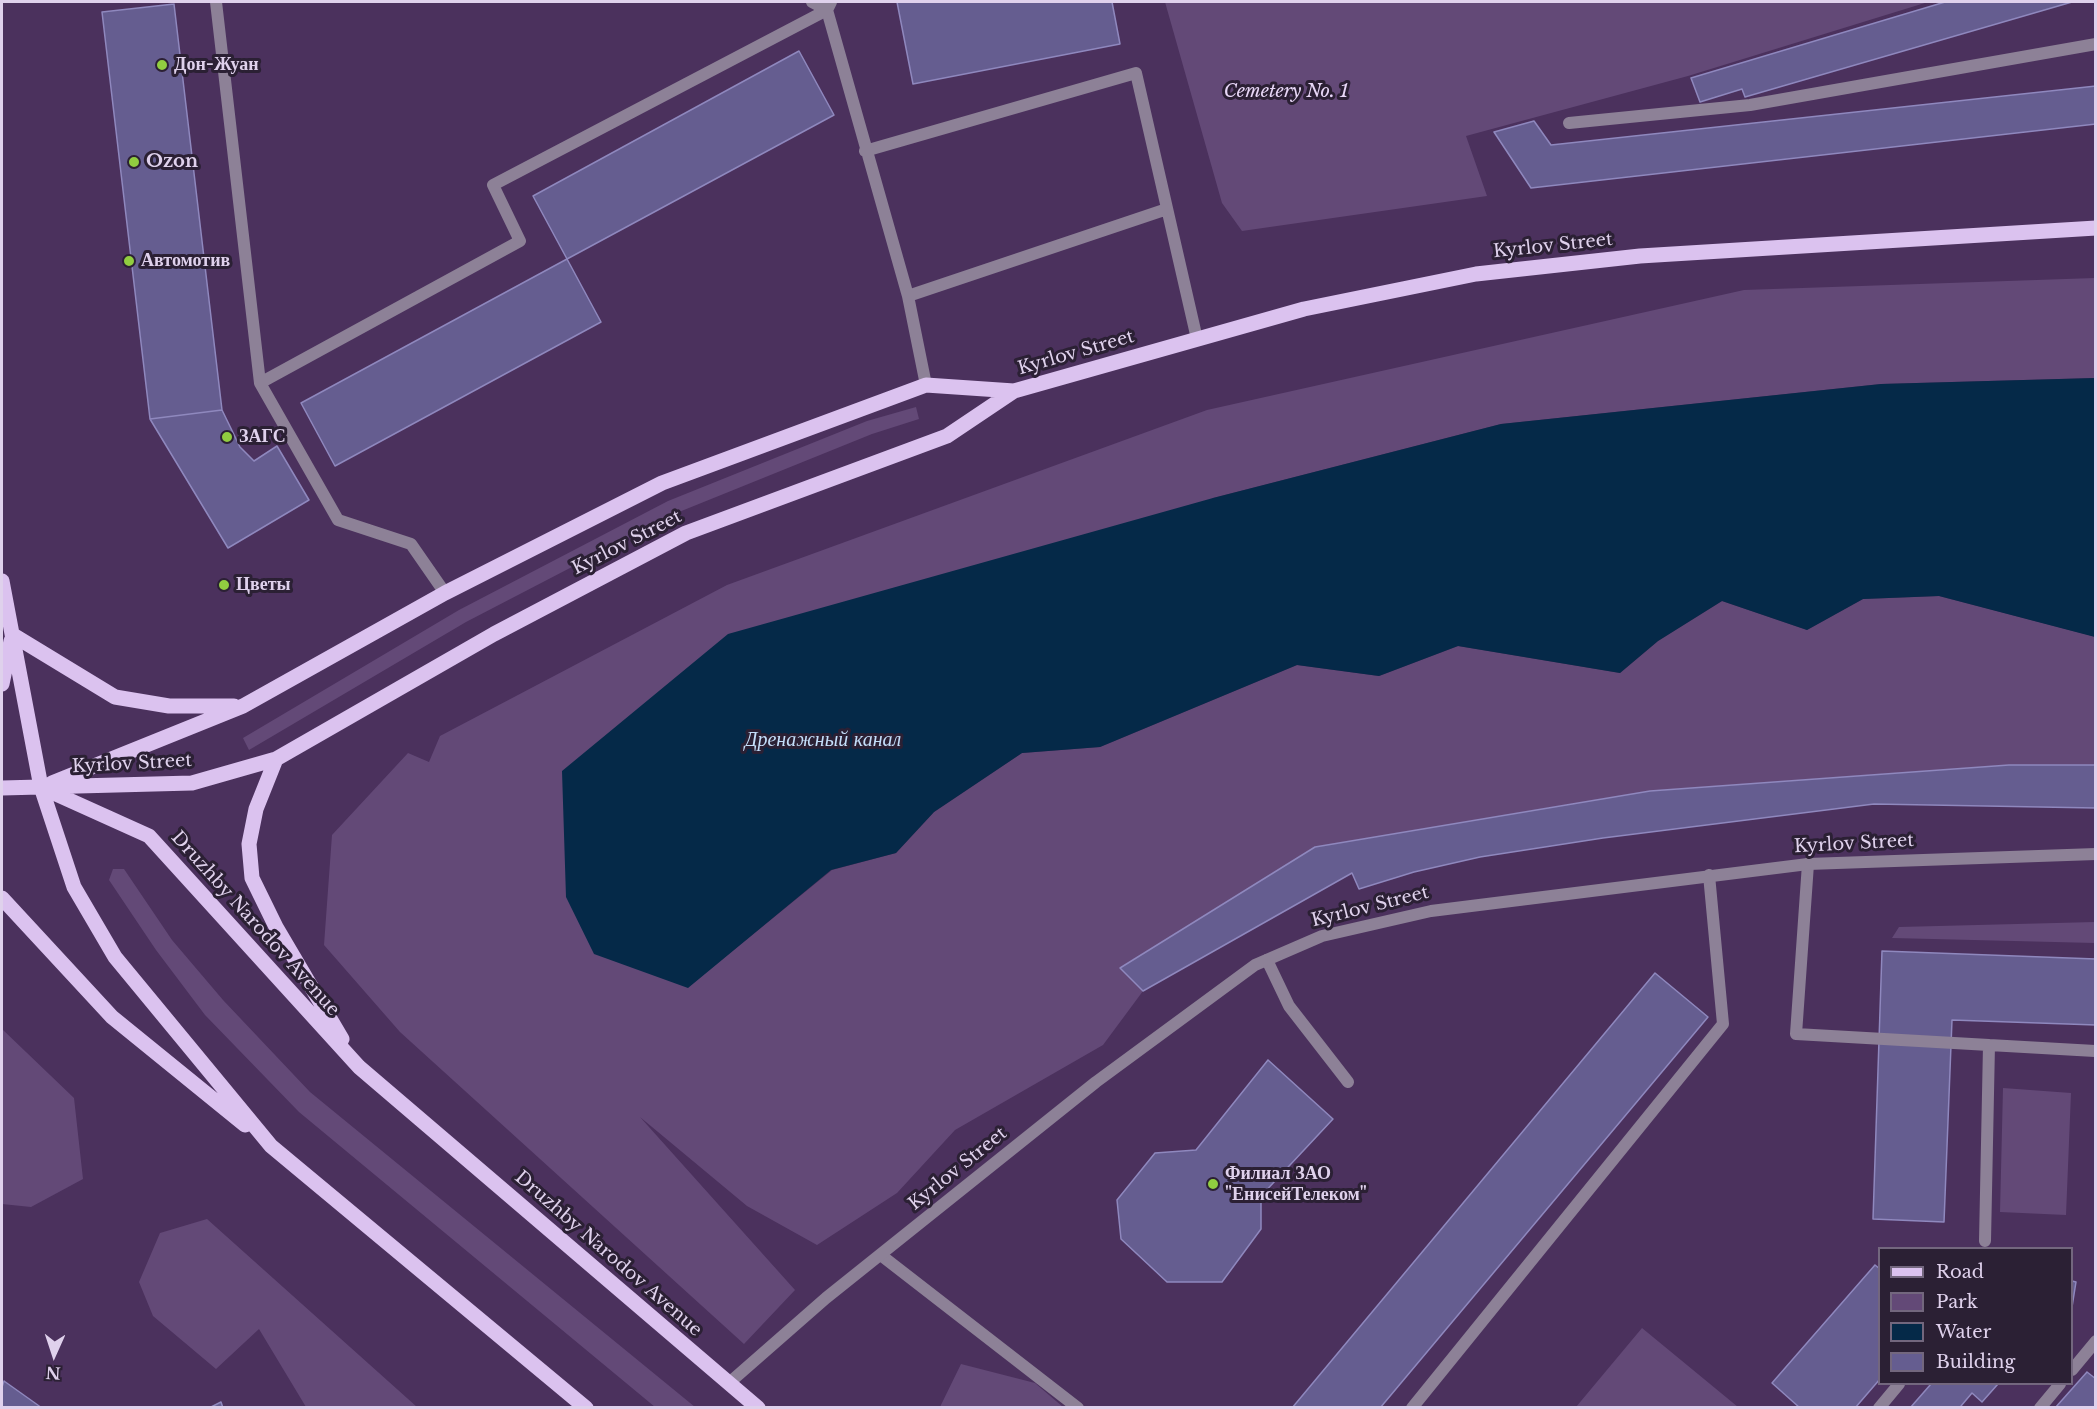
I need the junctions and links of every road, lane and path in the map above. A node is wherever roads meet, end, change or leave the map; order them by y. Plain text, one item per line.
1 (216, 2) edge
2 (812, 2) edge
3 (829, 6) edge
4 (2096, 44) edge
5 (1569, 123) dead end
6 (866, 151) junction
7 (1167, 209) junction
8 (2096, 228) edge
9 (908, 296) junction
10 (1197, 339) junction
11 (260, 383) junction
12 (926, 385) junction
13 (1014, 391) junction
14 (2, 581) edge
15 (445, 593) junction
16 (13, 635) junction
17 (2, 684) edge
18 (243, 706) junction
19 (276, 759) junction
20 (41, 787) junction
21 (2, 788) edge
22 (2096, 854) edge
23 (1808, 864) junction
24 (1709, 875) junction
25 (2, 898) edge
26 (1267, 960) junction
27 (1989, 1045) junction
28 (2095, 1051) edge
29 (359, 1067) junction
30 (1348, 1082) dead end
31 (271, 1146) junction
32 (1985, 1241) dead end
33 (882, 1256) junction
34 (2096, 1341) edge
35 (2073, 1369) edge
36 (729, 1383) junction
37 (1897, 1385) edge
38 (2058, 1385) edge
39 (586, 1407) edge
40 (758, 1407) edge
41 (1078, 1407) edge
42 (1412, 1407) edge
43 (1879, 1407) edge
44 (2040, 1407) edge

1 - 11 street
2 - 3 street
3 - 6 street
3 - 11 street
4 - 5 street
6 - 7 street
6 - 9 street
7 - 9 street
7 - 10 street
8 - 10 main road, Kyrlov Street
9 - 12 street
10 - 13 main road, Kyrlov Street
11 - 15 street
12 - 13 main road
12 - 15 main road, Kyrlov Street
13 - 19 main road, Kyrlov Street
14 - 16 main road
15 - 18 main road, Kyrlov Street
16 - 17 main road
16 - 18 main road
16 - 20 main road
18 - 20 main road, Kyrlov Street
19 - 20 main road, Kyrlov Street
19 - 29 main road
20 - 21 main road, Kyrlov Street
20 - 29 main road, Druzhby Narodov Avenue
20 - 31 main road
22 - 23 street, Kyrlov Street
23 - 24 street, Kyrlov Street
23 - 27 street
24 - 26 street, Kyrlov Street
24 - 42 street
25 - 31 main road
26 - 30 street
26 - 33 street, Kyrlov Street
27 - 28 street
27 - 32 street
29 - 36 main road, Druzhby Narodov Avenue
31 - 39 main road
33 - 36 street, Kyrlov Street
33 - 41 street
34 - 35 street
36 - 40 main road, Druzhby Narodov Avenue
37 - 43 street
38 - 44 street

